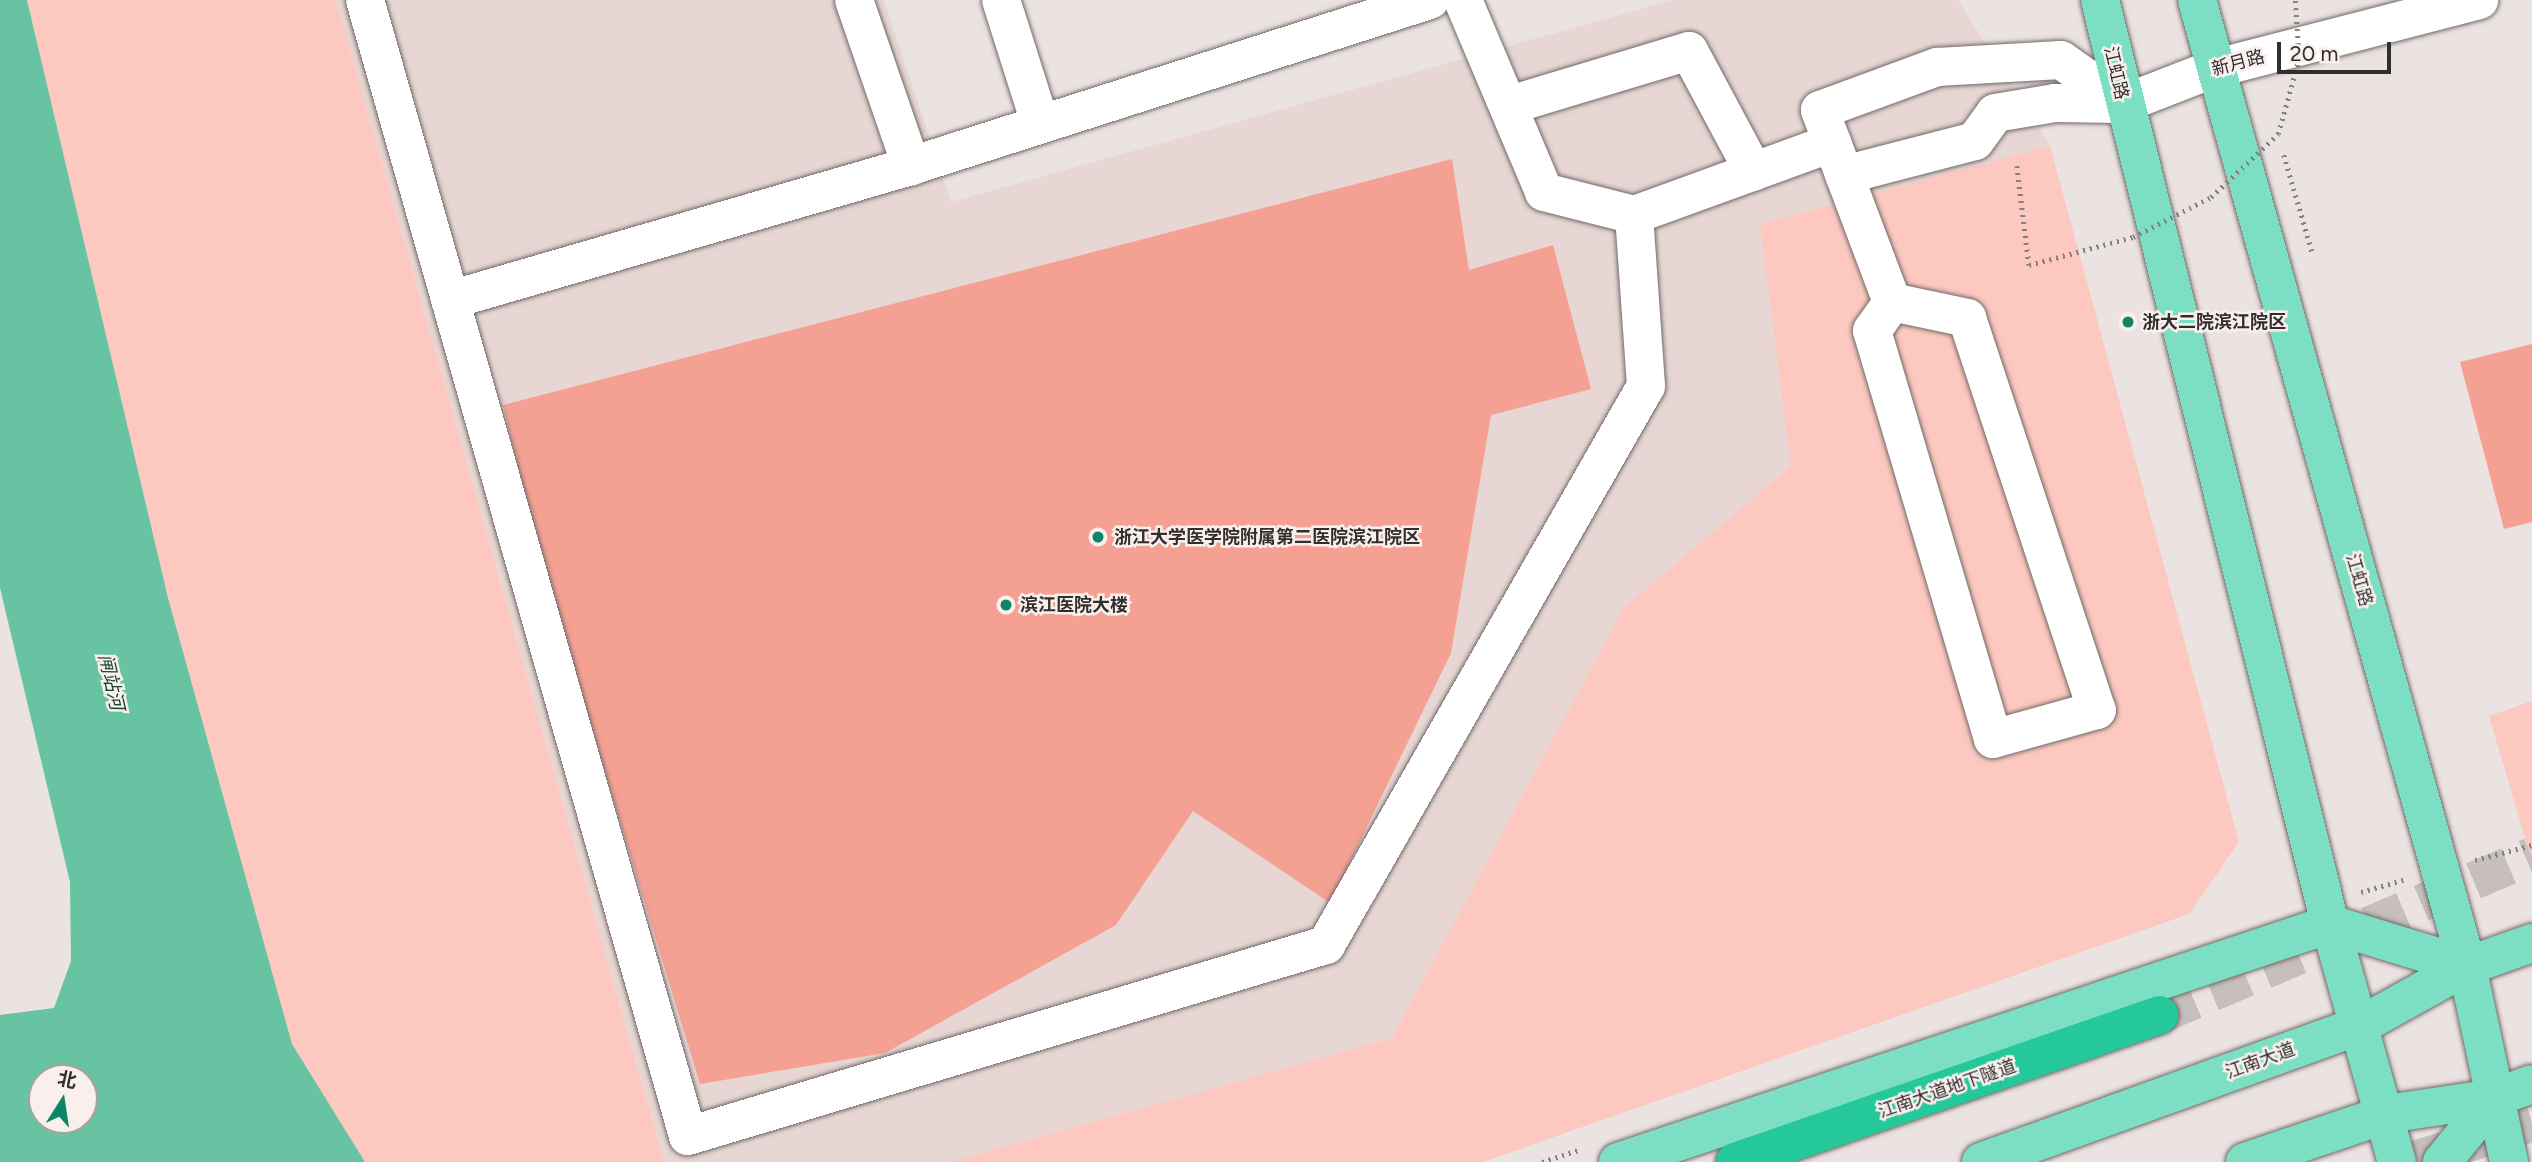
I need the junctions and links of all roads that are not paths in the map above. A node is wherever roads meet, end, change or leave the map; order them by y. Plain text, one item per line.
1 (365, 0) edge
2 (855, 0) edge
3 (1001, 0) edge
4 (1430, 0) edge
5 (1463, 0) edge
6 (2099, 0) edge
7 (2197, 0) edge
8 (2479, 0) edge
9 (2213, 69) junction
10 (2123, 104) junction
11 (1510, 105) junction
12 (1040, 123) junction
13 (1832, 143) junction
14 (911, 166) junction
15 (1754, 172) junction
16 (1634, 215) junction
17 (450, 300) junction
18 (1892, 302) junction
19 (2330, 924) junction
20 (2532, 943) edge
21 (2467, 966) junction
22 (2159, 1015) tunnel mouth
23 (2361, 1025) junction
24 (2532, 1084) edge
25 (2494, 1098) junction
26 (2387, 1114) junction
27 (1618, 1162) edge
28 (1735, 1162) edge
29 (1980, 1162) edge
30 (2245, 1162) edge
31 (2397, 1162) edge
32 (2442, 1162) edge
33 (2510, 1162) edge

1 - 17 street
2 - 14 street
3 - 12 street
4 - 12 street
5 - 11 street
6 - 10 main road, 江虹路
7 - 9 main road, 江虹路
8 - 9 street, 新月路
9 - 10 street, 新月路
9 - 21 main road, 江虹路
10 - 13 street
10 - 13 street
10 - 19 main road, 江虹路
11 - 15 street
11 - 16 street
12 - 14 street
13 - 15 street
13 - 18 street
14 - 17 street
15 - 16 street
16 - 17 street
18 - 18 street
19 - 21 main road
19 - 23 main road, 江虹路
19 - 27 main road
20 - 21 main road, 江南大道
21 - 23 main road, 江南大道
21 - 25 main road, 江虹路
22 - 28 highway, 江南大道地下隧道
23 - 26 main road, 江虹路
23 - 29 main road, 江南大道
24 - 25 main road
25 - 26 main road
25 - 32 main road
25 - 33 main road, 江虹路
26 - 30 main road
26 - 31 main road, 江虹路

